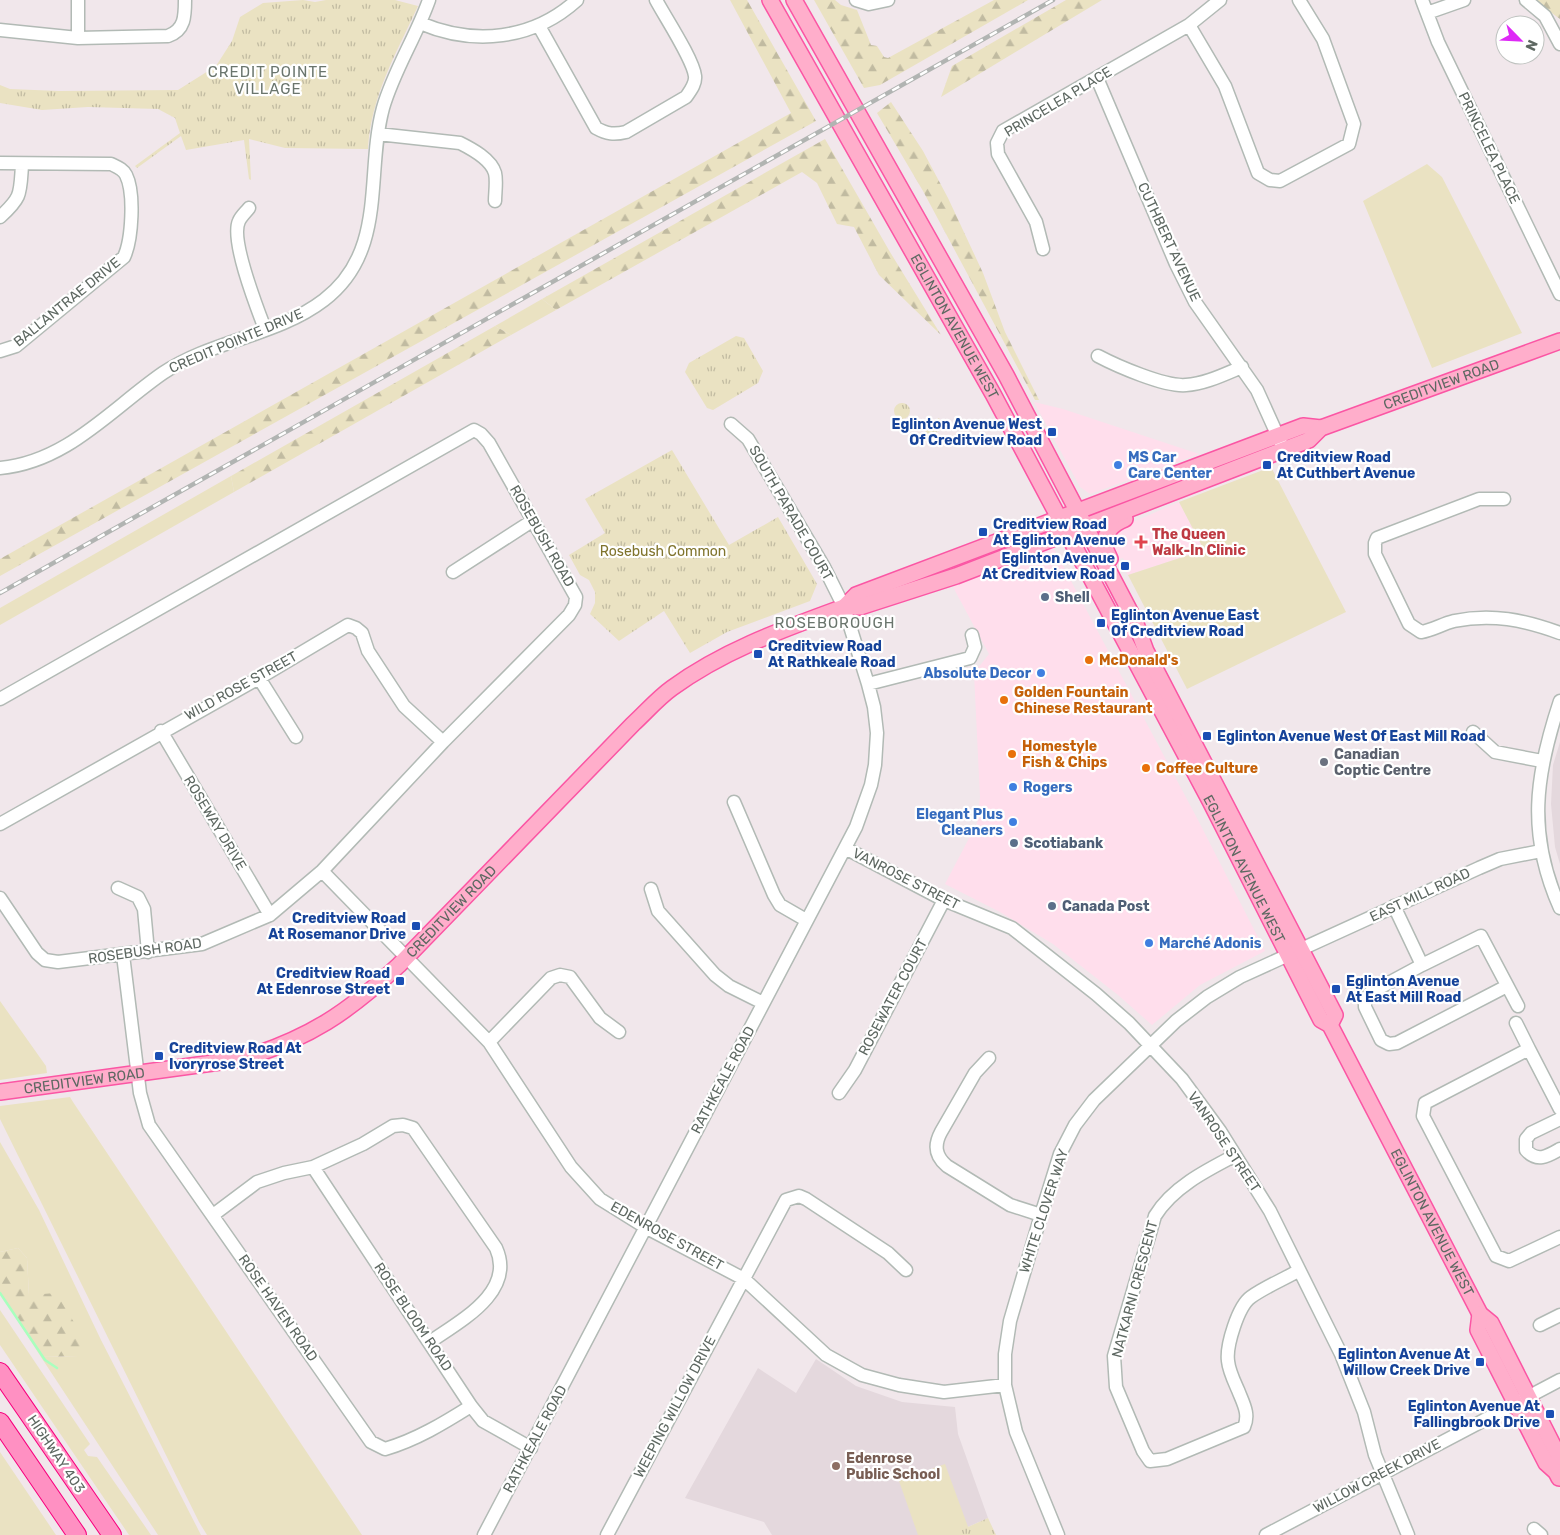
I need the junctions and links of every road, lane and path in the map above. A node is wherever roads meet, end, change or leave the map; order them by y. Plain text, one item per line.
1 (78, 0) edge
2 (185, 0) edge
3 (429, 0) edge
4 (577, 0) edge
5 (656, 0) edge
6 (770, 0) edge
7 (794, 0) edge
8 (856, 0) edge
9 (888, 0) edge
10 (1220, 0) edge
11 (1299, 0) edge
12 (1422, 0) edge
13 (1464, 0) edge
14 (1526, 0) edge
15 (1427, 13) junction
16 (420, 23) junction
17 (1189, 25) junction
18 (539, 26) junction
19 (0, 30) edge
20 (78, 38) junction
21 (1560, 44) edge
22 (1098, 78) junction
23 (378, 134) junction
24 (0, 163) edge
25 (22, 165) junction
26 (495, 201) dead end
27 (249, 208) dead end
28 (0, 217) edge
29 (1043, 249) dead end
30 (1560, 294) edge
31 (264, 329) junction
32 (1560, 341) edge
33 (0, 352) edge
34 (1098, 356) dead end
35 (1242, 368) junction
36 (732, 424) dead end
37 (1281, 443) junction
38 (0, 468) edge
39 (1165, 497) junction
40 (1504, 499) dead end
41 (1077, 510) junction
42 (1059, 517) junction
43 (532, 521) junction
44 (1086, 527) junction
45 (1068, 533) junction
46 (453, 572) dead end
47 (1117, 588) junction
48 (844, 607) junction
49 (1560, 633) edge
50 (972, 635) dead end
51 (259, 678) junction
52 (868, 684) junction
53 (0, 699) edge
54 (1560, 701) edge
55 (161, 731) junction
56 (1473, 732) dead end
57 (296, 737) dead end
58 (443, 742) junction
59 (1542, 761) junction
60 (734, 802) dead end
61 (0, 824) edge
62 (845, 848) junction
63 (1541, 851) junction
64 (322, 871) junction
65 (118, 888) dead end
66 (652, 889) dead end
67 (0, 898) edge
68 (944, 900) junction
69 (1394, 906) junction
70 (1560, 908) edge
71 (270, 915) junction
72 (806, 920) junction
73 (148, 952) junction
74 (1295, 952) junction
75 (124, 956) junction
76 (407, 957) junction
77 (1422, 965) junction
78 (1507, 986) junction
79 (763, 1003) junction
80 (1518, 1006) dead end
81 (1516, 1023) dead end
82 (619, 1032) dead end
83 (489, 1042) junction
84 (1151, 1045) junction
85 (1529, 1049) junction
86 (989, 1058) dead end
87 (140, 1074) junction
88 (0, 1092) edge
89 (839, 1093) dead end
90 (1560, 1109) edge
91 (1560, 1119) edge
92 (1560, 1149) edge
93 (1234, 1156) junction
94 (312, 1167) junction
95 (213, 1215) junction
96 (1041, 1215) junction
97 (645, 1227) junction
98 (1560, 1237) edge
99 (906, 1270) dead end
100 (1298, 1271) junction
101 (744, 1279) junction
102 (1560, 1315) edge
103 (1540, 1325) dead end
104 (430, 1342) junction
105 (0, 1372) edge
106 (1560, 1380) edge
107 (1005, 1386) junction
108 (1522, 1400) junction
109 (471, 1406) junction
110 (0, 1422) edge
111 (531, 1448) junction
112 (1382, 1473) junction
113 (1558, 1475) edge
114 (77, 1535) edge
115 (112, 1535) edge
116 (484, 1535) edge
117 (607, 1535) edge
118 (1058, 1535) edge
119 (1266, 1535) edge
120 (1408, 1535) edge

1 - 20 street
2 - 20 street
3 - 16 street, CREDIT POINTE DRIVE
4 - 18 street
5 - 18 street
6 - 42 main road, EGLINTON AVENUE WEST
7 - 41 main road, EGLINTON AVENUE WEST
8 - 9 street
10 - 17 street, PRINCELEA PLACE
11 - 17 street
12 - 15 street, PRINCELEA PLACE
13 - 15 street
14 - 21 street
15 - 30 street, PRINCELEA PLACE
16 - 18 street
16 - 23 street, CREDIT POINTE DRIVE
17 - 22 street, PRINCELEA PLACE
19 - 20 street
22 - 29 street, PRINCELEA PLACE
22 - 35 street, CUTHBERT AVENUE
23 - 26 street
23 - 31 street, CREDIT POINTE DRIVE
24 - 25 street, BALLANTRAE DRIVE
25 - 28 street
25 - 33 street, BALLANTRAE DRIVE
27 - 31 street
31 - 38 street, CREDIT POINTE DRIVE
32 - 37 main road, CREDITVIEW ROAD
34 - 35 street
35 - 37 street, CUTHBERT AVENUE
36 - 48 street, SOUTH PARADE COURT
37 - 39 main road, CREDITVIEW ROAD
37 - 41 main road, CREDITVIEW ROAD
39 - 44 main road, CREDITVIEW ROAD
39 - 47 main road
40 - 49 street
41 - 42 main road, CREDITVIEW ROAD
41 - 44 main road, EGLINTON AVENUE WEST
42 - 45 main road, EGLINTON AVENUE WEST
42 - 48 main road, CREDITVIEW ROAD
43 - 46 street
43 - 53 street, ROSEBUSH ROAD
43 - 58 street, ROSEBUSH ROAD
44 - 45 main road, CREDITVIEW ROAD
44 - 47 main road, EGLINTON AVENUE WEST
45 - 48 main road, CREDITVIEW ROAD
45 - 74 main road, EGLINTON AVENUE WEST
47 - 74 main road, EGLINTON AVENUE WEST
48 - 52 street, RATHKEALE ROAD
48 - 76 main road, CREDITVIEW ROAD
50 - 52 street
51 - 55 street, WILD ROSE STREET
51 - 57 street
51 - 58 street, WILD ROSE STREET
52 - 62 street, RATHKEALE ROAD
54 - 59 street
55 - 61 street, WILD ROSE STREET
55 - 71 street, ROSEWAY DRIVE
56 - 59 street
58 - 64 street, ROSEBUSH ROAD
59 - 63 street
60 - 72 street
62 - 68 street, VANROSE STREET
62 - 72 street, RATHKEALE ROAD
63 - 69 street, EAST MILL ROAD
63 - 70 street
64 - 71 street, ROSEBUSH ROAD
64 - 76 street, EDENROSE STREET
65 - 73 street
66 - 79 street
67 - 75 street, ROSEBUSH ROAD
68 - 84 street, VANROSE STREET
68 - 89 street, ROSEWATER COURT
69 - 74 street, EAST MILL ROAD
69 - 77 street
71 - 73 street, ROSEBUSH ROAD
72 - 79 street, RATHKEALE ROAD
73 - 75 street, ROSEBUSH ROAD
74 - 84 street, WHITE CLOVER WAY
74 - 108 main road, EGLINTON AVENUE WEST
75 - 87 street, ROSE HAVEN ROAD
76 - 83 street, EDENROSE STREET
76 - 87 main road, CREDITVIEW ROAD
77 - 78 street
77 - 78 street
78 - 80 street
79 - 97 street, RATHKEALE ROAD
81 - 85 street
82 - 83 street
83 - 97 street, EDENROSE STREET
84 - 93 street, VANROSE STREET
84 - 96 street, WHITE CLOVER WAY
85 - 90 street
85 - 98 street
86 - 96 street
87 - 88 main road, CREDITVIEW ROAD
87 - 95 street, ROSE HAVEN ROAD
91 - 92 street
93 - 100 street, VANROSE STREET
93 - 100 street, NATKARNI CRESCENT
94 - 95 street
94 - 104 street, ROSE BLOOM ROAD
94 - 104 street
95 - 109 street, ROSE HAVEN ROAD
96 - 107 street, WHITE CLOVER WAY
97 - 101 street, EDENROSE STREET
97 - 111 street, RATHKEALE ROAD
99 - 101 street, WEEPING WILLOW DRIVE
100 - 112 street, VANROSE STREET
101 - 107 street, EDENROSE STREET
101 - 117 street, WEEPING WILLOW DRIVE
102 - 103 street
104 - 109 street, ROSE BLOOM ROAD
105 - 115 highway, HIGHWAY 403
106 - 108 street, WILLOW CREEK DRIVE
107 - 118 street, WHITE CLOVER WAY
108 - 112 street, WILLOW CREEK DRIVE
108 - 113 main road, EGLINTON AVENUE WEST
109 - 111 street, ROSE BLOOM ROAD
110 - 114 highway, HIGHWAY 403
111 - 116 street, RATHKEALE ROAD
112 - 119 street, WILLOW CREEK DRIVE
112 - 120 street, VANROSE STREET

